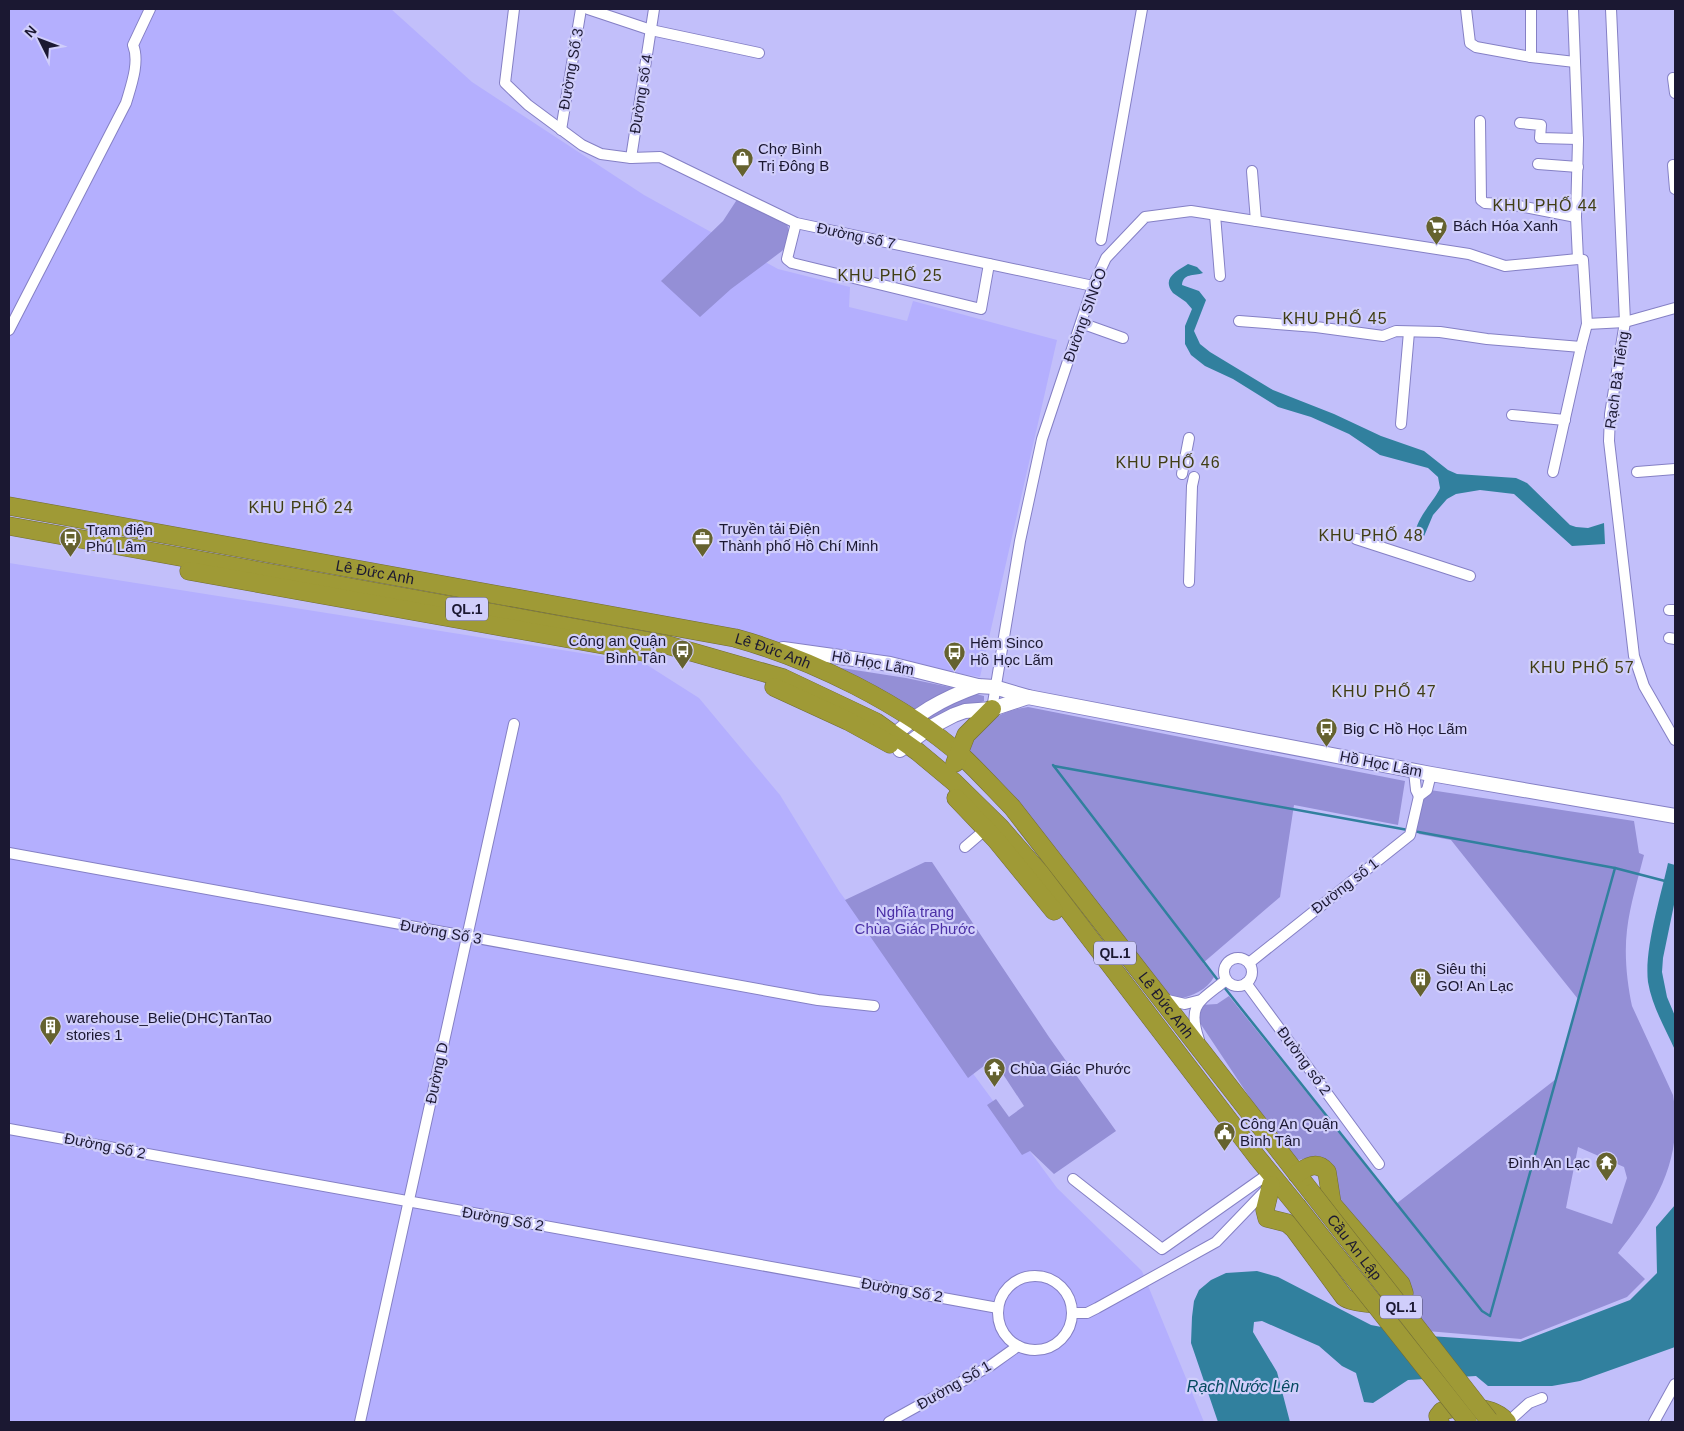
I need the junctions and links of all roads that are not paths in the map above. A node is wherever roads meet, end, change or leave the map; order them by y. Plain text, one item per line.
1 (150, 9) edge
2 (514, 9) edge
3 (581, 9) edge
4 (588, 9) edge
5 (654, 9) edge
6 (1142, 9) edge
7 (1466, 9) edge
8 (1531, 9) edge
9 (1573, 9) edge
10 (1611, 9) edge
11 (1616, 9) edge
12 (651, 30) junction
13 (760, 53) dead end
14 (1531, 57) junction
15 (1575, 62) junction
16 (1673, 78) dead end
17 (1675, 93) edge
18 (1480, 120) dead end
19 (1520, 123) dead end
20 (561, 130) junction
21 (1578, 139) junction
22 (631, 158) junction
23 (1538, 164) dead end
24 (1672, 165) dead end
25 (1578, 168) junction
26 (1252, 171) dead end
27 (1675, 189) edge
28 (1215, 214) junction
29 (1576, 217) junction
30 (1256, 221) junction
31 (796, 223) junction
32 (1102, 240) dead end
33 (1578, 258) junction
34 (989, 264) junction
35 (1220, 276) dead end
36 (1093, 286) junction
37 (1675, 308) edge
38 (1239, 321) dead end
39 (1628, 322) junction
40 (1081, 324) junction
41 (1587, 324) junction
42 (9, 330) edge
43 (1409, 332) junction
44 (1123, 338) dead end
45 (1581, 347) junction
46 (1512, 415) dead end
47 (1565, 420) junction
48 (1400, 424) dead end
49 (1189, 438) dead end
50 (1675, 470) edge
51 (1554, 472) dead end
52 (1637, 472) dead end
53 (1182, 474) dead end
54 (1194, 477) dead end
55 (9, 506) edge
56 (9, 517) edge
57 (48, 518) junction
58 (9, 526) edge
59 (9, 538) edge
60 (1356, 539) dead end
61 (1470, 576) dead end
62 (1189, 582) dead end
63 (759, 648) junction
64 (978, 686) junction
65 (994, 687) junction
66 (1028, 697) junction
67 (992, 709) junction
68 (514, 724) dead end
69 (1675, 730) edge
70 (906, 735) junction
71 (1675, 740) edge
72 (957, 760) junction
73 (1414, 771) junction
74 (1431, 774) junction
75 (1419, 796) junction
76 (1675, 816) edge
77 (986, 829) junction
78 (965, 846) dead end
79 (9, 853) edge
80 (467, 936) junction
81 (1249, 963) junction
82 (1226, 980) junction
83 (1246, 983) junction
84 (1162, 999) junction
85 (1201, 1000) junction
86 (874, 1006) dead end
87 (1203, 1051) junction
88 (1190, 1071) junction
89 (9, 1129) edge
90 (1380, 1164) dead end
91 (1297, 1174) junction
92 (1073, 1179) dead end
93 (1271, 1179) junction
94 (409, 1202) junction
95 (1301, 1202) junction
96 (998, 1308) junction
97 (1072, 1313) junction
98 (1018, 1346) junction
99 (1675, 1384) edge
100 (1542, 1398) dead end
101 (1486, 1421) edge
102 (360, 1422) edge
103 (889, 1422) edge
104 (1440, 1422) edge
105 (1457, 1422) edge
106 (1468, 1422) edge
107 (1508, 1422) edge
108 (1654, 1422) edge

1 - 42 street
2 - 20 street
3 - 20 street, Đường Số 3
4 - 12 street
5 - 12 street, Đường số 4
6 - 32 street
7 - 14 street
8 - 14 street
9 - 15 street
10 - 39 street, Rạch Bà Tiếng
11 - 39 street, Rạch Bà Tiếng
12 - 13 street
12 - 22 street, Đường số 4
14 - 15 street
15 - 21 street
16 - 17 street
18 - 29 street
19 - 21 street
20 - 22 street, Đường số 7
21 - 25 street
22 - 31 street, Đường số 7
23 - 25 street
24 - 27 street
25 - 29 street
26 - 30 street
28 - 30 street, Đường SINCO
28 - 35 street
28 - 36 street, Đường SINCO
29 - 33 street
30 - 33 street, Đường SINCO
31 - 34 street, Đường số 7
31 - 34 street
33 - 41 street
34 - 36 street, Đường số 7
36 - 40 street, Đường SINCO
37 - 39 street
38 - 43 street
39 - 41 street
39 - 69 street, Rạch Bà Tiếng
39 - 71 street, Rạch Bà Tiếng
40 - 44 street
40 - 65 street, Đường SINCO
41 - 45 street
43 - 45 street
43 - 48 street
45 - 47 street
46 - 47 street
47 - 51 street
49 - 53 street
50 - 52 street
54 - 62 street
55 - 57 highway, Lê Đức Anh / QL.1
56 - 57 highway, Lê Đức Anh / QL.1
57 - 63 highway, Lê Đức Anh / QL.1
58 - 70 highway, Lê Đức Anh / QL.1
59 - 70 highway, Lê Đức Anh / QL.1
60 - 61 street
63 - 64 main road, Hồ Học Lãm
63 - 70 highway, Lê Đức Anh / QL.1
64 - 65 main road, Hồ Học Lãm
64 - 70 main road, Hồ Học Lãm
65 - 66 main road, Hồ Học Lãm
65 - 67 street, Đường SINCO
66 - 67 main road, Hồ Học Lãm
66 - 73 main road, Hồ Học Lãm
67 - 70 main road, Hồ Học Lãm
67 - 72 highway
68 - 80 street, Đường D
70 - 72 highway, Lê Đức Anh / QL.1
70 - 77 highway, Lê Đức Anh / QL.1
70 - 88 highway, Lê Đức Anh / QL.1
72 - 84 highway, Lê Đức Anh / QL.1
72 - 95 highway, Lê Đức Anh / QL.1
73 - 74 main road, Hồ Học Lãm
73 - 75 street, Đường số 1
74 - 75 street, Đường số 1
74 - 76 main road, Hồ Học Lãm
75 - 81 street, Đường số 1
77 - 78 street
77 - 88 highway, Lê Đức Anh / QL.1
79 - 80 street, Đường Số 3
80 - 86 street, Đường Số 3
80 - 94 street, Đường D
81 - 82 street
81 - 83 street
82 - 83 street
82 - 85 street
83 - 90 street, Đường số 2
84 - 85 street
84 - 87 highway, Lê Đức Anh / QL.1
85 - 87 street
87 - 91 highway, Lê Đức Anh / QL.1
88 - 93 highway, Lê Đức Anh / QL.1
89 - 94 street, Đường Số 2
91 - 93 highway
91 - 95 highway, Lê Đức Anh / QL.1
92 - 93 street
93 - 95 highway, Lê Đức Anh / QL.1
93 - 97 street
94 - 96 street, Đường Số 2
94 - 102 street, Đường D
95 - 101 highway, Cầu An Lập / QL.1
95 - 105 highway, Cầu An Lập / QL.1
95 - 106 highway, Cầu An Lập / QL.1, bridge
96 - 97 street
96 - 98 street
97 - 98 street
98 - 103 street, Đường Số 1
99 - 108 street
100 - 107 street
104 - 107 highway

